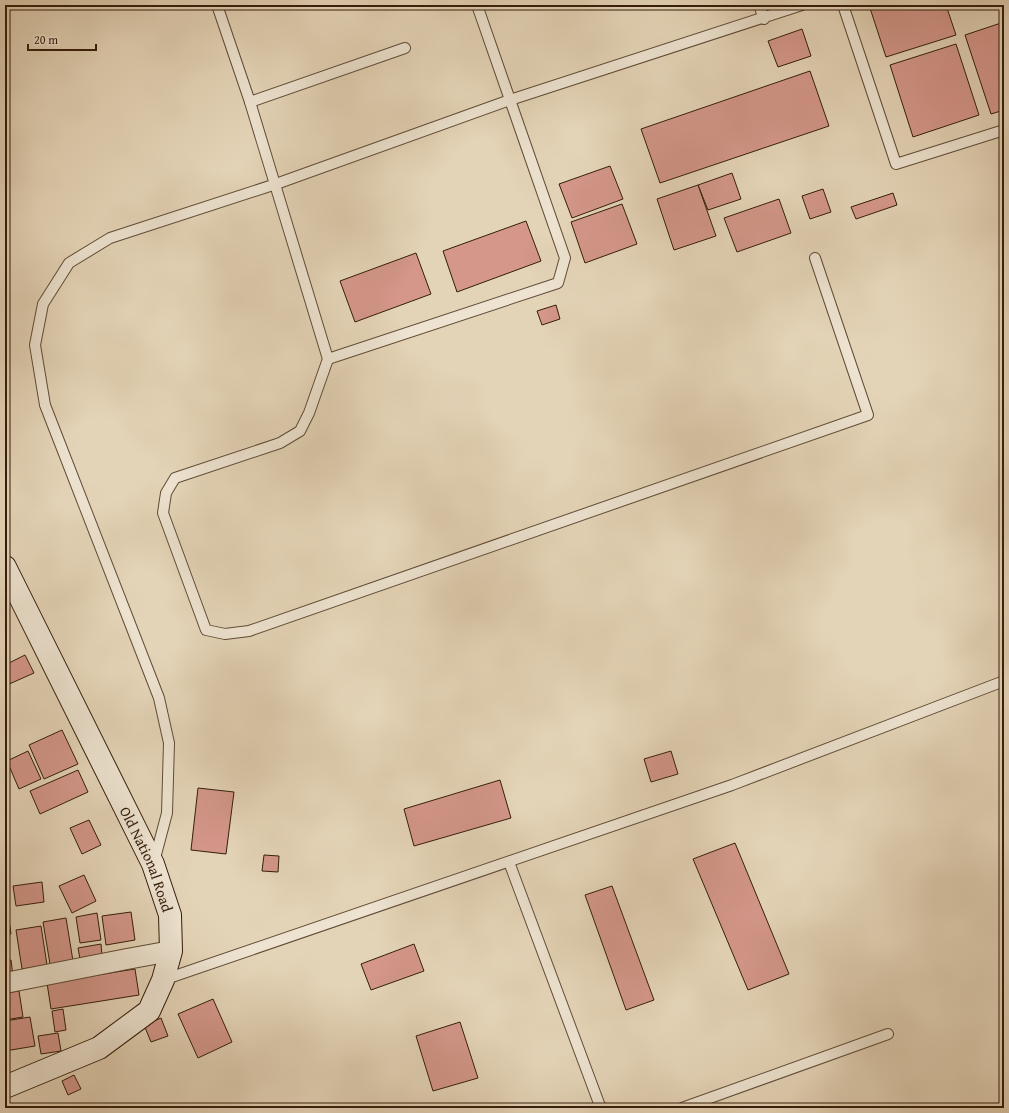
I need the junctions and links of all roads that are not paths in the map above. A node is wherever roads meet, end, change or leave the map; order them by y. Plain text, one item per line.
1 (217, 5) edge
2 (477, 5) edge
3 (759, 5) edge
4 (802, 5) edge
5 (843, 5) edge
6 (764, 18) junction
7 (405, 48) dead end
8 (510, 100) junction
9 (250, 102) junction
10 (1004, 130) edge
11 (276, 184) junction
12 (816, 258) dead end
13 (328, 359) junction
14 (5, 567) edge
15 (1004, 681) edge
16 (508, 862) junction
17 (154, 864) junction
18 (171, 951) junction
19 (163, 980) junction
20 (5, 983) edge
21 (888, 1034) dead end
22 (5, 1087) edge
23 (603, 1108) edge
24 (682, 1108) edge

1 - 9 lane
2 - 8 lane
3 - 6 lane
4 - 6 lane
5 - 10 lane
6 - 8 lane
7 - 9 lane
8 - 11 lane
8 - 13 lane
9 - 11 lane
11 - 13 lane
11 - 17 lane
12 - 13 lane
14 - 17 main road, Old National Road
15 - 16 lane
16 - 19 lane
16 - 23 lane
17 - 18 main road, Old National Road
18 - 19 main road, Old National Road
18 - 20 street
19 - 22 main road, Old National Road
21 - 24 lane

